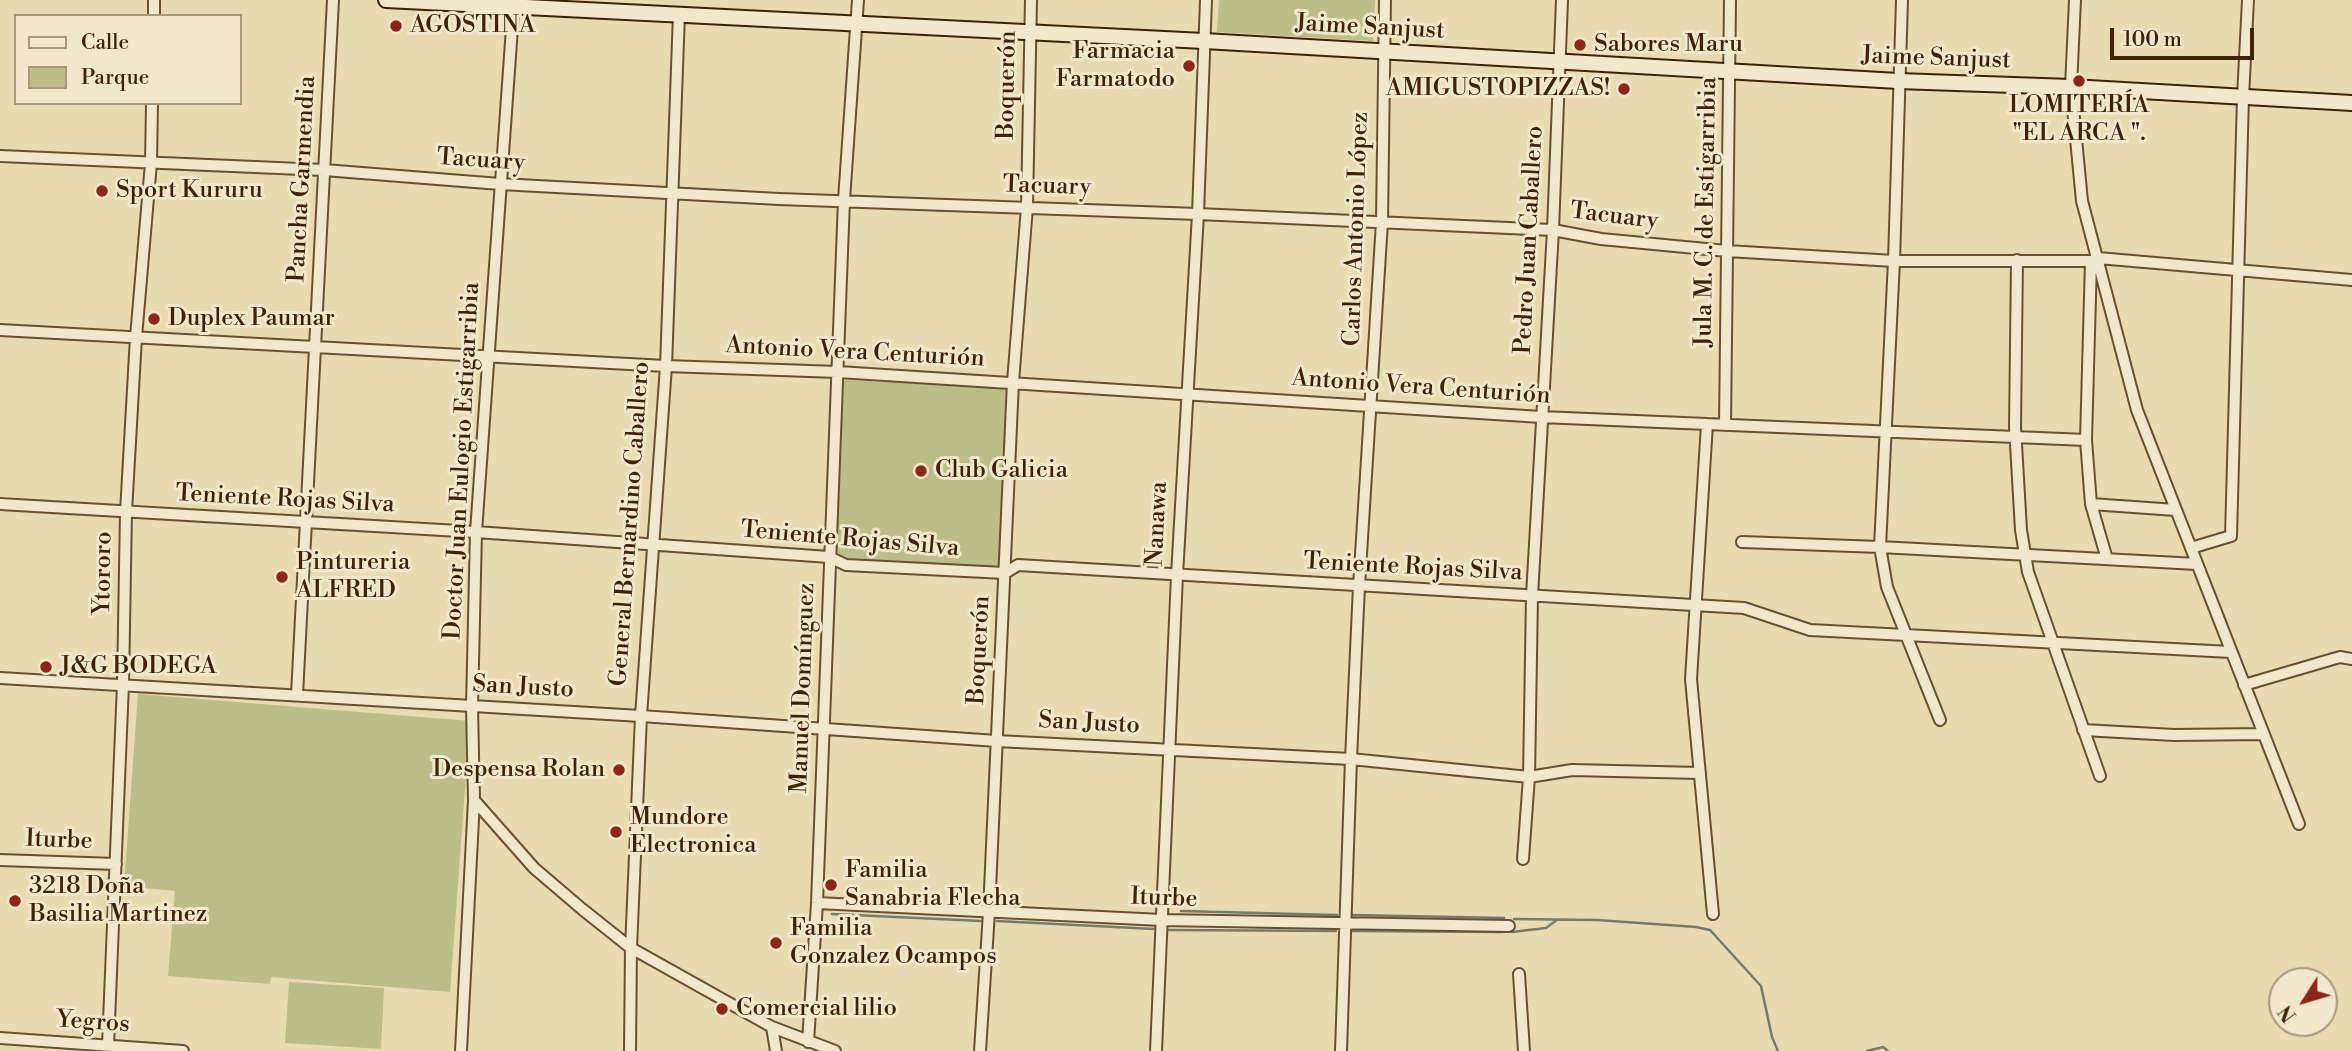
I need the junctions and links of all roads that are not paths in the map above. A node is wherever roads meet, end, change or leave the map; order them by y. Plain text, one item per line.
1 (333, 0) edge
2 (386, 0) edge
3 (858, 0) edge
4 (1031, 0) edge
5 (1206, 0) edge
6 (1385, 0) edge
7 (1562, 0) edge
8 (1730, 0) edge
9 (1902, 0) edge
10 (2075, 0) edge
11 (2248, 0) edge
12 (514, 4) edge
13 (679, 7) edge
14 (857, 23) junction
15 (1030, 32) junction
16 (1204, 41) junction
17 (1383, 52) junction
18 (1561, 62) junction
19 (1729, 72) junction
20 (1898, 81) junction
21 (2071, 87) junction
22 (2242, 97) junction
23 (2352, 103) edge
24 (152, 105) edge
25 (0, 156) edge
26 (151, 163) junction
27 (324, 170) junction
28 (500, 184) junction
29 (672, 192) junction
30 (844, 200) junction
31 (1027, 207) junction
32 (1198, 214) junction
33 (1382, 222) junction
34 (1553, 230) junction
35 (1727, 251) junction
36 (2017, 260) junction
37 (2094, 260) junction
38 (1894, 261) junction
39 (2237, 269) junction
40 (2352, 280) edge
41 (0, 330) edge
42 (136, 337) junction
43 (317, 347) junction
44 (487, 357) junction
45 (666, 366) junction
46 (838, 372) junction
47 (1013, 382) junction
48 (1186, 394) junction
49 (1370, 406) junction
50 (1541, 418) junction
51 (1707, 424) junction
52 (1726, 424) junction
53 (1885, 432) junction
54 (2016, 437) junction
55 (2087, 440) junction
56 (0, 504) edge
57 (2091, 504) junction
58 (2176, 510) junction
59 (126, 512) junction
60 (306, 522) junction
61 (476, 532) junction
62 (1742, 542) dead end
63 (653, 544) junction
64 (1881, 547) junction
65 (2191, 548) junction
66 (2025, 555) junction
67 (829, 557) junction
68 (2107, 559) junction
69 (2197, 564) junction
70 (1005, 573) junction
71 (1177, 575) junction
72 (1359, 586) junction
73 (1532, 596) junction
74 (1695, 606) junction
75 (1907, 635) junction
76 (2052, 644) junction
77 (2231, 652) junction
78 (2352, 659) edge
79 (0, 678) edge
80 (123, 684) junction
81 (2244, 685) junction
82 (297, 695) junction
83 (472, 706) junction
84 (641, 716) junction
85 (1940, 720) dead end
86 (823, 729) junction
87 (2083, 730) junction
88 (2263, 734) junction
89 (997, 741) junction
90 (1169, 749) junction
91 (1351, 759) junction
92 (1700, 773) junction
93 (2100, 776) dead end
94 (1529, 777) junction
95 (474, 800) junction
96 (2299, 824) dead end
97 (1523, 859) dead end
98 (0, 860) edge
99 (116, 864) junction
100 (817, 903) junction
101 (989, 912) junction
102 (1713, 914) dead end
103 (1162, 920) junction
104 (1345, 923) junction
105 (1509, 926) dead end
106 (631, 948) junction
107 (1519, 974) dead end
108 (772, 1027) junction
109 (0, 1038) edge
110 (808, 1042) junction
111 (108, 1045) junction
112 (183, 1051) edge
113 (461, 1051) edge
114 (630, 1051) edge
115 (776, 1051) edge
116 (835, 1051) edge
117 (980, 1051) edge
118 (1156, 1051) edge
119 (1341, 1051) edge
120 (1524, 1051) edge

1 - 27 street, Pancha Garmendia
2 - 12 main road, Jaime Sanjust
3 - 14 street, Manuel Domínguez
4 - 15 street, Boquerón
5 - 16 street, Nanawa
6 - 17 street, Carlos Antonio López
7 - 18 street, Pedro Juan Caballero
8 - 19 street, Jula M. C. de Estigarribia
9 - 20 street
10 - 21 street
11 - 22 street
12 - 13 main road, Jaime Sanjust
12 - 28 street, Doctor Juan Eulogio Estigarribia
13 - 14 main road, Jaime Sanjust
13 - 29 street, General Bernardino Caballero
14 - 15 main road, Jaime Sanjust
14 - 30 street, Manuel Domínguez
15 - 16 main road, Jaime Sanjust
15 - 31 street, Boquerón
16 - 17 main road, Jaime Sanjust
16 - 32 street, Nanawa
17 - 18 main road, Jaime Sanjust
17 - 33 street, Carlos Antonio López
18 - 19 main road, Jaime Sanjust
18 - 34 street, Pedro Juan Caballero
19 - 20 main road, Jaime Sanjust
19 - 35 street, Jula M. C. de Estigarribia
20 - 21 main road, Jaime Sanjust
20 - 38 street
21 - 22 main road, Jaime Sanjust
21 - 37 street
22 - 23 main road, Jaime Sanjust
22 - 39 street
24 - 26 street, Ytororo
25 - 26 street, Tacuary
26 - 27 street, Tacuary
26 - 42 street, Ytororo
27 - 28 street, Tacuary
27 - 43 street, Pancha Garmendia
28 - 29 street, Tacuary
28 - 44 street, Doctor Juan Eulogio Estigarribia
29 - 30 street, Tacuary
29 - 45 street, General Bernardino Caballero
30 - 31 street, Tacuary
30 - 46 street, Manuel Domínguez
31 - 32 street, Tacuary
31 - 47 street, Boquerón
32 - 33 street, Tacuary
32 - 48 street, Nanawa
33 - 34 street, Tacuary
33 - 49 street, Carlos Antonio López
34 - 35 street, Tacuary
34 - 50 street, Pedro Juan Caballero
35 - 38 street, Tacuary
35 - 52 street, Jula M. C. de Estigarribia
36 - 37 street, Tacuary
36 - 38 street, Tacuary
36 - 54 street
37 - 39 street, Tacuary
37 - 55 street
37 - 58 street
38 - 53 street
39 - 40 street, Tacuary
39 - 65 street
41 - 42 street, Antonio Vera Centurión
42 - 43 street, Antonio Vera Centurión
42 - 59 street, Ytororo
43 - 44 street, Antonio Vera Centurión
43 - 60 street, Pancha Garmendia
44 - 45 street, Antonio Vera Centurión
44 - 61 street, Doctor Juan Eulogio Estigarribia
45 - 46 street, Antonio Vera Centurión
45 - 63 street, General Bernardino Caballero
46 - 47 street, Antonio Vera Centurión
46 - 67 street, Manuel Domínguez
47 - 48 street, Antonio Vera Centurión
47 - 70 street, Boquerón
48 - 49 street, Antonio Vera Centurión
48 - 71 street, Nanawa
49 - 50 street, Antonio Vera Centurión
49 - 72 street, Carlos Antonio López
50 - 51 street, Antonio Vera Centurión
50 - 73 street, Pedro Juan Caballero
51 - 52 street, Antonio Vera Centurión
51 - 74 street
52 - 53 street, Antonio Vera Centurión
53 - 54 street, Antonio Vera Centurión
53 - 64 street
54 - 55 street, Antonio Vera Centurión
54 - 66 street
55 - 57 street
56 - 59 street, Teniente Rojas Silva
57 - 58 street
57 - 68 street
58 - 65 street
59 - 60 street, Teniente Rojas Silva
59 - 80 street, Ytororo
60 - 61 street, Teniente Rojas Silva
60 - 82 street, Pancha Garmendia
61 - 63 street, Teniente Rojas Silva
61 - 83 street, Doctor Juan Eulogio Estigarribia
62 - 64 street
63 - 67 street, Teniente Rojas Silva
63 - 84 street, General Bernardino Caballero
64 - 66 street
64 - 75 street
65 - 69 street
66 - 68 street
66 - 76 street
67 - 70 street, Teniente Rojas Silva
67 - 86 street, Manuel Domínguez
68 - 69 street
69 - 77 street
70 - 71 street, Teniente Rojas Silva
70 - 89 street, Boquerón
71 - 72 street, Teniente Rojas Silva
71 - 90 street, Nanawa
72 - 73 street, Teniente Rojas Silva
72 - 91 street, Carlos Antonio López
73 - 74 street, Teniente Rojas Silva
73 - 94 street, Pedro Juan Caballero
74 - 75 street, Teniente Rojas Silva
74 - 92 street
75 - 76 street, Teniente Rojas Silva
75 - 85 street
76 - 77 street, Teniente Rojas Silva
76 - 87 street
77 - 81 street
78 - 81 street
79 - 80 street, San Justo
80 - 82 street, San Justo
80 - 99 street, Ytororo
81 - 88 street
82 - 83 street, San Justo
83 - 84 street, San Justo
83 - 95 street, Doctor Juan Eulogio Estigarribia
84 - 86 street, San Justo
84 - 106 street, General Bernardino Caballero
86 - 89 street, San Justo
86 - 100 street, Manuel Domínguez
87 - 88 street
87 - 93 street
88 - 96 street
89 - 90 street, San Justo
89 - 101 street, Boquerón
90 - 91 street, San Justo
90 - 103 street, Nanawa
91 - 94 street, San Justo
91 - 104 street, Carlos Antonio López
92 - 94 street, San Justo
92 - 102 street
94 - 97 street, Pedro Juan Caballero
95 - 106 street
95 - 113 street, Doctor Juan Eulogio Estigarribia
98 - 99 street, Iturbe
99 - 111 street, Ytororo
100 - 101 street, Iturbe
100 - 110 street, Manuel Domínguez
101 - 103 street, Iturbe
101 - 117 street, Boquerón
103 - 104 street, Iturbe
103 - 118 street, Nanawa
104 - 105 street, Iturbe
104 - 119 street, Carlos Antonio López
106 - 108 street
106 - 114 street, General Bernardino Caballero
107 - 120 street
108 - 110 street
108 - 115 street
109 - 111 street, Yegros
110 - 116 street
111 - 112 street, Yegros

